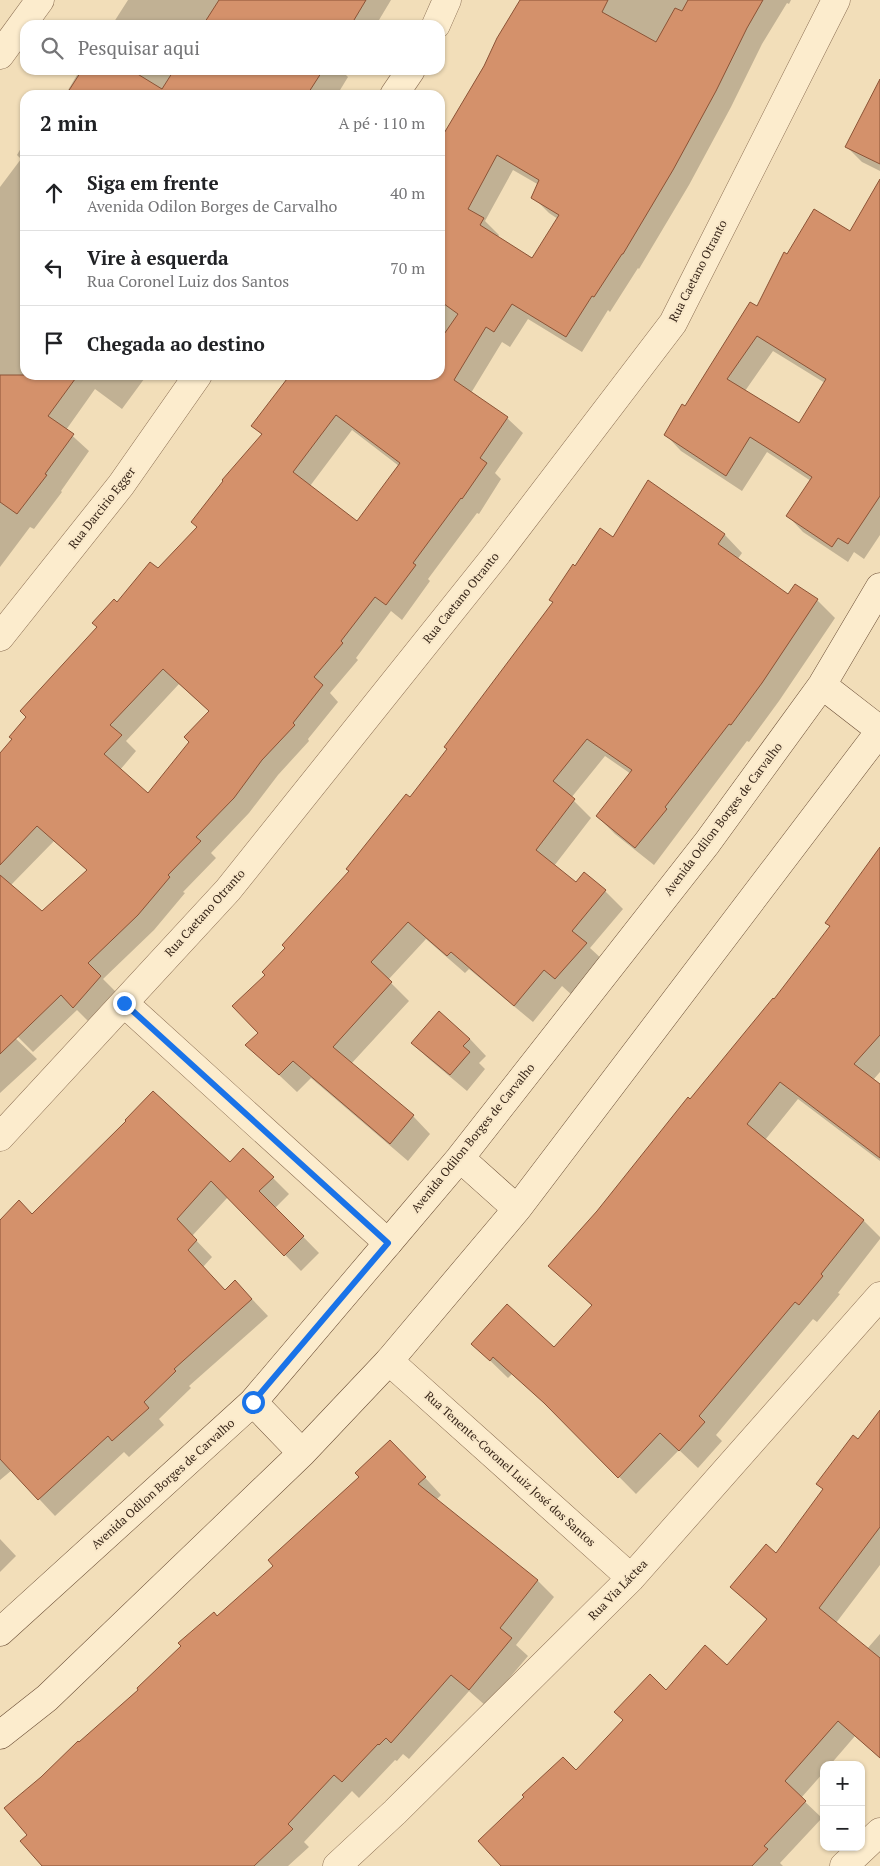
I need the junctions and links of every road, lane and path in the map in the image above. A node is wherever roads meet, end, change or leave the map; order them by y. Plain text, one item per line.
1 (40, 0) edge
2 (447, 0) edge
3 (836, 0) edge
4 (25, 20) edge
5 (438, 20) edge
6 (20, 27) edge
7 (0, 54) edge
8 (408, 75) edge
9 (397, 90) edge
10 (194, 380) edge
11 (880, 587) edge
12 (0, 637) edge
13 (822, 685) junction
14 (880, 730) edge
15 (124, 1003) junction
16 (0, 1137) edge
17 (460, 1158) junction
18 (517, 1210) junction
19 (388, 1243) junction
20 (880, 1296) edge
21 (389, 1361) junction
22 (253, 1402) junction
23 (302, 1453) junction
24 (632, 1578) junction
25 (0, 1632) edge
26 (0, 1735) edge
27 (880, 1832) edge
28 (337, 1866) edge
29 (844, 1866) edge

1 - 4 street
2 - 5 street
3 - 15 street, Rua Caetano Otranto
6 - 7 street
8 - 9 street
10 - 12 street, Rua Darcirio Egger
11 - 13 street, Avenida Odilon Borges de Carvalho
13 - 14 street
13 - 17 street, Avenida Odilon Borges de Carvalho
14 - 18 street
15 - 16 street, Rua Caetano Otranto
15 - 19 street
17 - 18 street
17 - 19 street, Avenida Odilon Borges de Carvalho
18 - 21 street
19 - 22 street, Avenida Odilon Borges de Carvalho
20 - 24 street, Rua Via Láctea
21 - 23 street
21 - 24 street, Rua Tenente-Coronel Luiz José dos Santos
22 - 23 street
22 - 25 street, Avenida Odilon Borges de Carvalho
23 - 26 street
24 - 28 street, Rua Via Láctea
27 - 29 street

